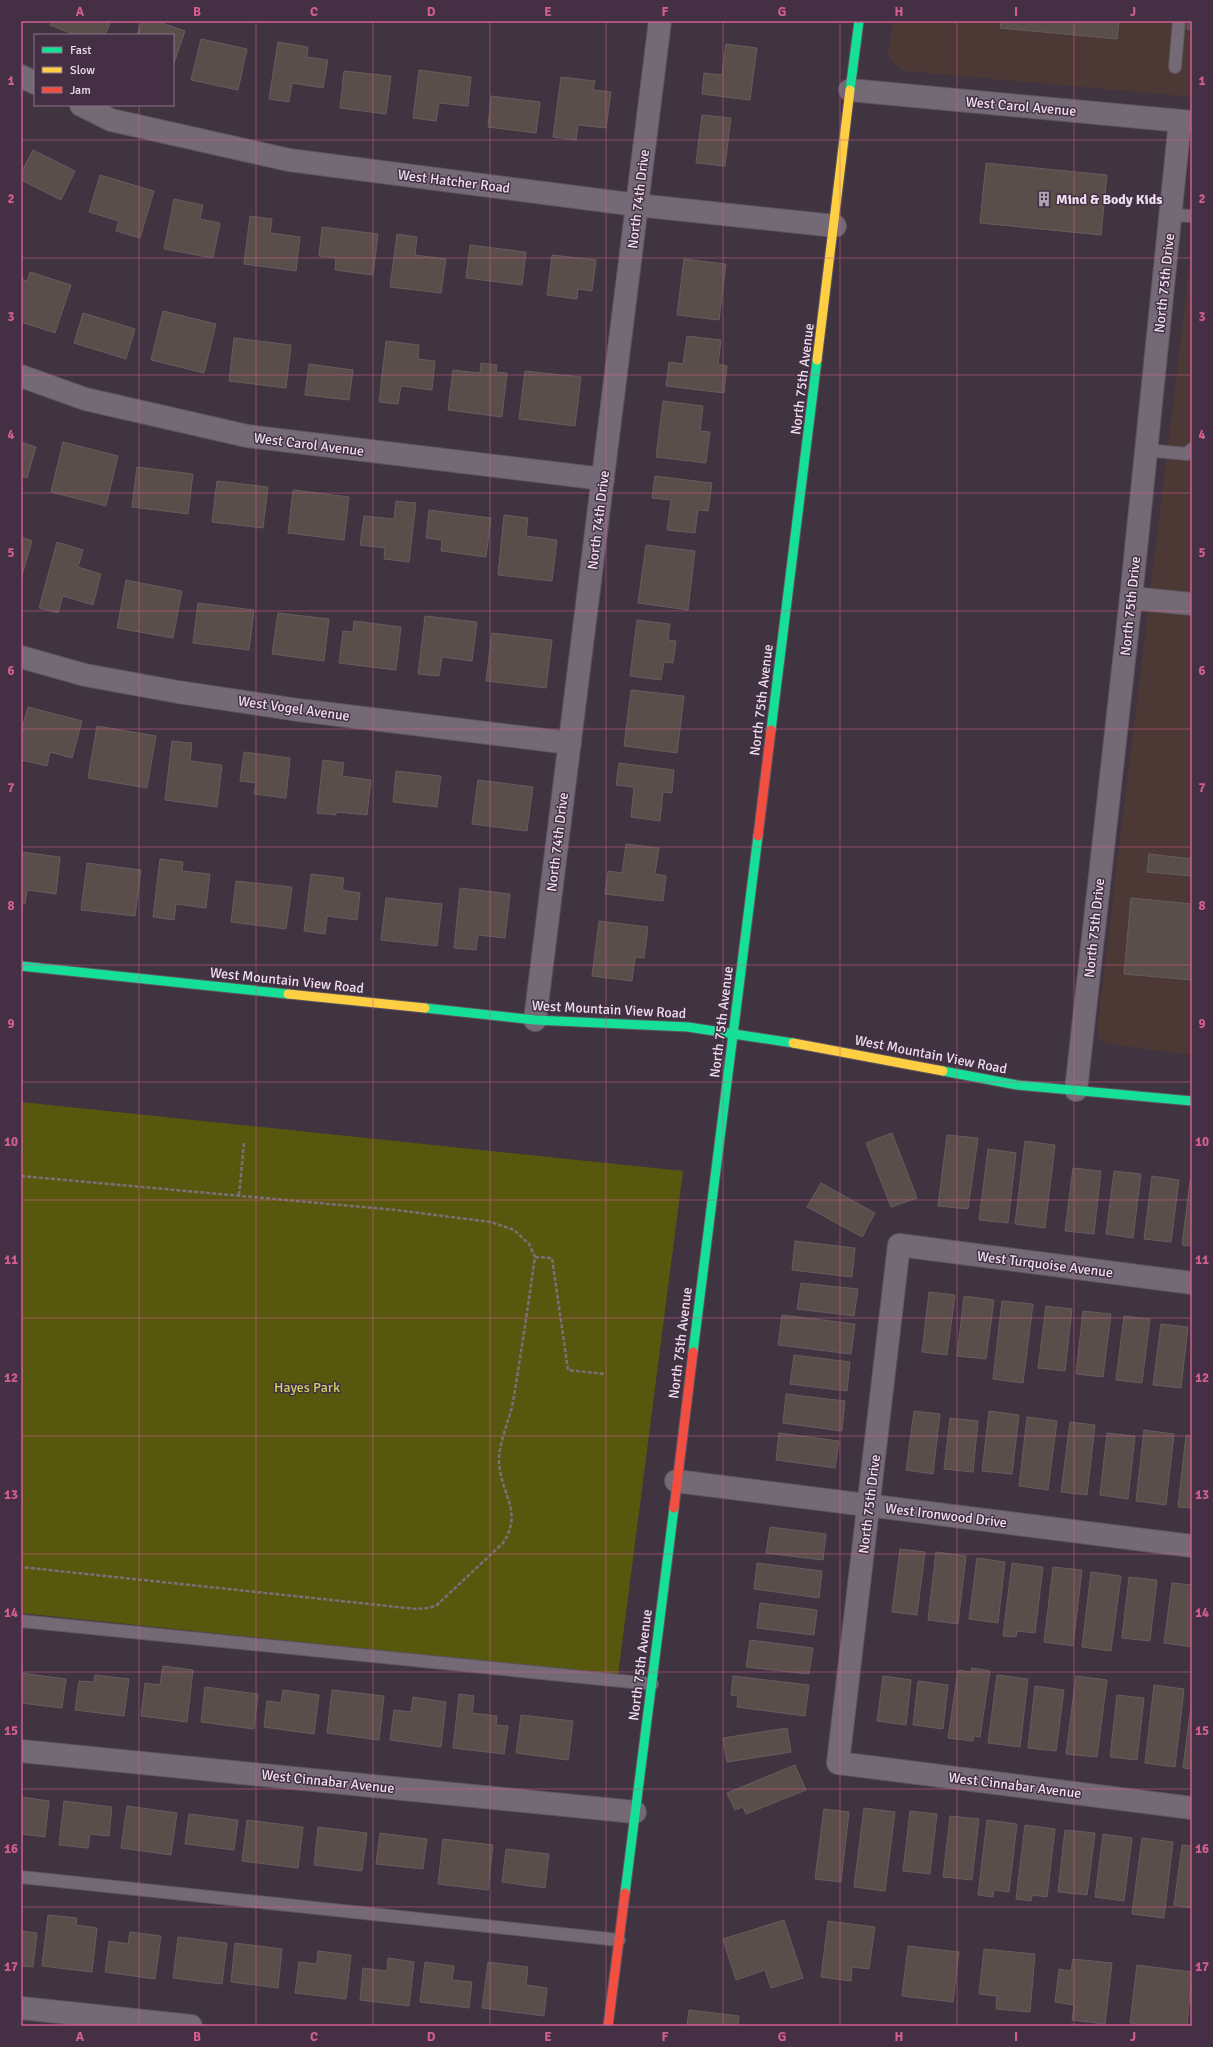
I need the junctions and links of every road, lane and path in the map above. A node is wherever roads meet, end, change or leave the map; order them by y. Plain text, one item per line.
1 (660, 21) edge
2 (859, 21) edge
3 (1179, 21) edge
4 (1175, 66) dead end
5 (21, 76) edge
6 (34, 82) edge
7 (850, 90) junction
8 (83, 106) edge
9 (1186, 122) edge
10 (637, 205) junction
11 (1182, 216) edge
12 (835, 226) junction
13 (21, 376) edge
14 (1192, 449) edge
15 (1146, 450) junction
16 (603, 479) junction
17 (1131, 598) junction
18 (1192, 604) edge
19 (21, 656) edge
20 (570, 743) junction
21 (21, 966) edge
22 (535, 1020) junction
23 (734, 1034) junction
24 (1076, 1090) junction
25 (1192, 1101) edge
26 (244, 1143) dead end
27 (21, 1176) edge
28 (239, 1195) junction
29 (899, 1245) joint
30 (535, 1257) junction
31 (1192, 1283) edge
32 (604, 1374) dead end
33 (676, 1481) junction
34 (868, 1505) junction
35 (1192, 1546) edge
36 (21, 1567) edge
37 (21, 1621) edge
38 (652, 1684) junction
39 (21, 1751) edge
40 (838, 1763) joint
41 (1192, 1808) edge
42 (636, 1812) junction
43 (21, 1877) edge
44 (619, 1940) junction
45 (21, 2008) edge
46 (191, 2026) edge
47 (608, 2026) edge

1 - 10 street, North 74th Drive
2 - 7 main road, North 75th Avenue
3 - 4 lane
5 - 6 street
7 - 9 street, West Carol Avenue
7 - 12 main road, North 75th Avenue
8 - 10 street, West Hatcher Road
9 - 11 street, North 75th Drive
10 - 12 street, West Hatcher Road
10 - 16 street, North 74th Drive
11 - 15 street, North 75th Drive
12 - 23 main road, North 75th Avenue
13 - 16 street, West Carol Avenue
14 - 15 lane
15 - 17 street, North 75th Drive
16 - 20 street, North 74th Drive
17 - 18 street
17 - 24 street, North 75th Drive
19 - 20 street, West Vogel Avenue
20 - 22 street, North 74th Drive
21 - 22 main road, West Mountain View Road
22 - 23 main road, West Mountain View Road
23 - 24 main road, West Mountain View Road
23 - 33 main road, North 75th Avenue
24 - 25 main road, West Mountain View Road
26 - 28 path
27 - 28 path
28 - 30 path
29 - 31 street, West Turquoise Avenue
29 - 34 street, North 75th Drive
30 - 32 path
30 - 36 path
33 - 34 street, West Ironwood Drive
33 - 38 main road, North 75th Avenue
34 - 35 street, West Ironwood Drive
34 - 40 street, North 75th Drive
37 - 38 lane
38 - 42 main road, North 75th Avenue
39 - 42 street, West Cinnabar Avenue
40 - 41 street, West Cinnabar Avenue
42 - 44 main road, North 75th Avenue
43 - 44 lane
44 - 47 main road, North 75th Avenue
45 - 46 street

